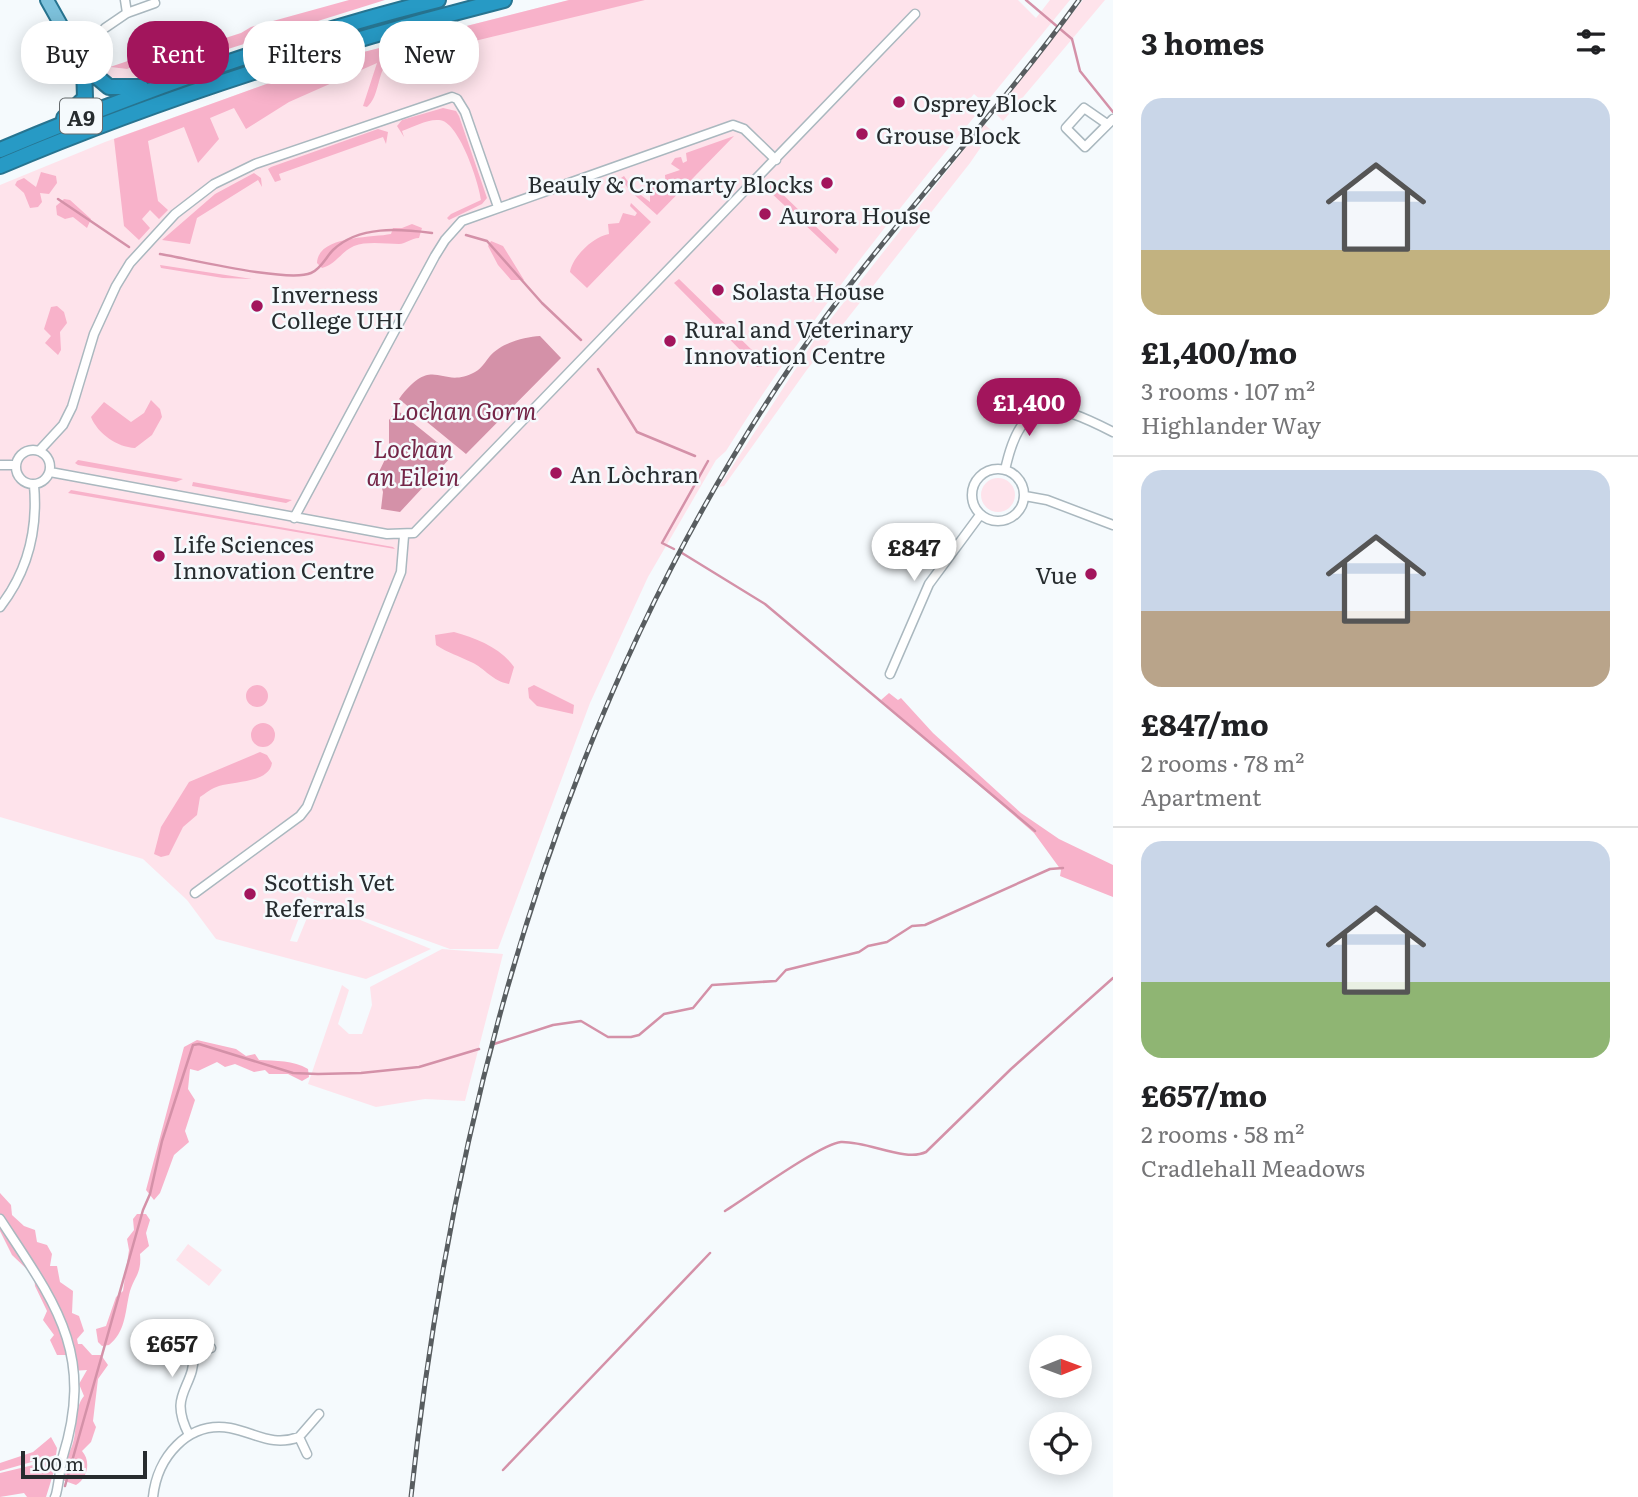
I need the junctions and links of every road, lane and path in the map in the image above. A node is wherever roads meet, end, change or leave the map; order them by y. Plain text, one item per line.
1 (47, 0) edge
2 (125, 0) edge
3 (438, 0) edge
4 (504, 0) edge
5 (155, 4) dead end
6 (127, 13) junction
7 (915, 14) dead end
8 (59, 21) edge
9 (113, 23) edge
10 (229, 62) edge
11 (86, 84) edge
12 (105, 84) edge
13 (163, 84) joint
14 (1110, 121) edge
15 (45, 131) junction
16 (0, 150) edge
17 (776, 160) junction
18 (0, 166) edge
19 (498, 207) junction
20 (1113, 432) edge
21 (39, 451) junction
22 (0, 465) edge
23 (16, 465) junction
24 (1005, 470) junction
25 (50, 472) junction
26 (34, 485) junction
27 (1025, 496) junction
28 (980, 515) junction
29 (294, 518) junction
30 (1113, 525) edge
31 (404, 536) junction
32 (0, 607) edge
33 (890, 674) dead end
34 (195, 893) dead end
35 (0, 1219) edge
36 (181, 1331) dead end
37 (211, 1348) dead end
38 (194, 1352) junction
39 (319, 1414) dead end
40 (189, 1435) junction
41 (299, 1437) junction
42 (307, 1454) dead end
43 (60, 1496) edge
44 (153, 1497) edge

1 - 8 main road
2 - 6 street
3 - 10 highway, A9
4 - 18 highway, A9
5 - 6 street
6 - 9 street
7 - 17 street
11 - 15 highway, A9
12 - 13 highway, A9
13 - 15 highway, A9
14 - 14 street
15 - 16 highway, A9
17 - 19 street
17 - 31 street
19 - 21 street
19 - 29 street
20 - 24 street
21 - 23 street
21 - 25 street
22 - 23 street
23 - 26 street
24 - 27 street
24 - 28 street
25 - 26 street
25 - 29 street
26 - 32 street
27 - 28 street
27 - 30 street
28 - 33 street
29 - 31 street
31 - 34 street
35 - 43 street
36 - 38 street
37 - 38 street
38 - 40 street
39 - 41 street
40 - 41 street
40 - 44 street
41 - 42 street

